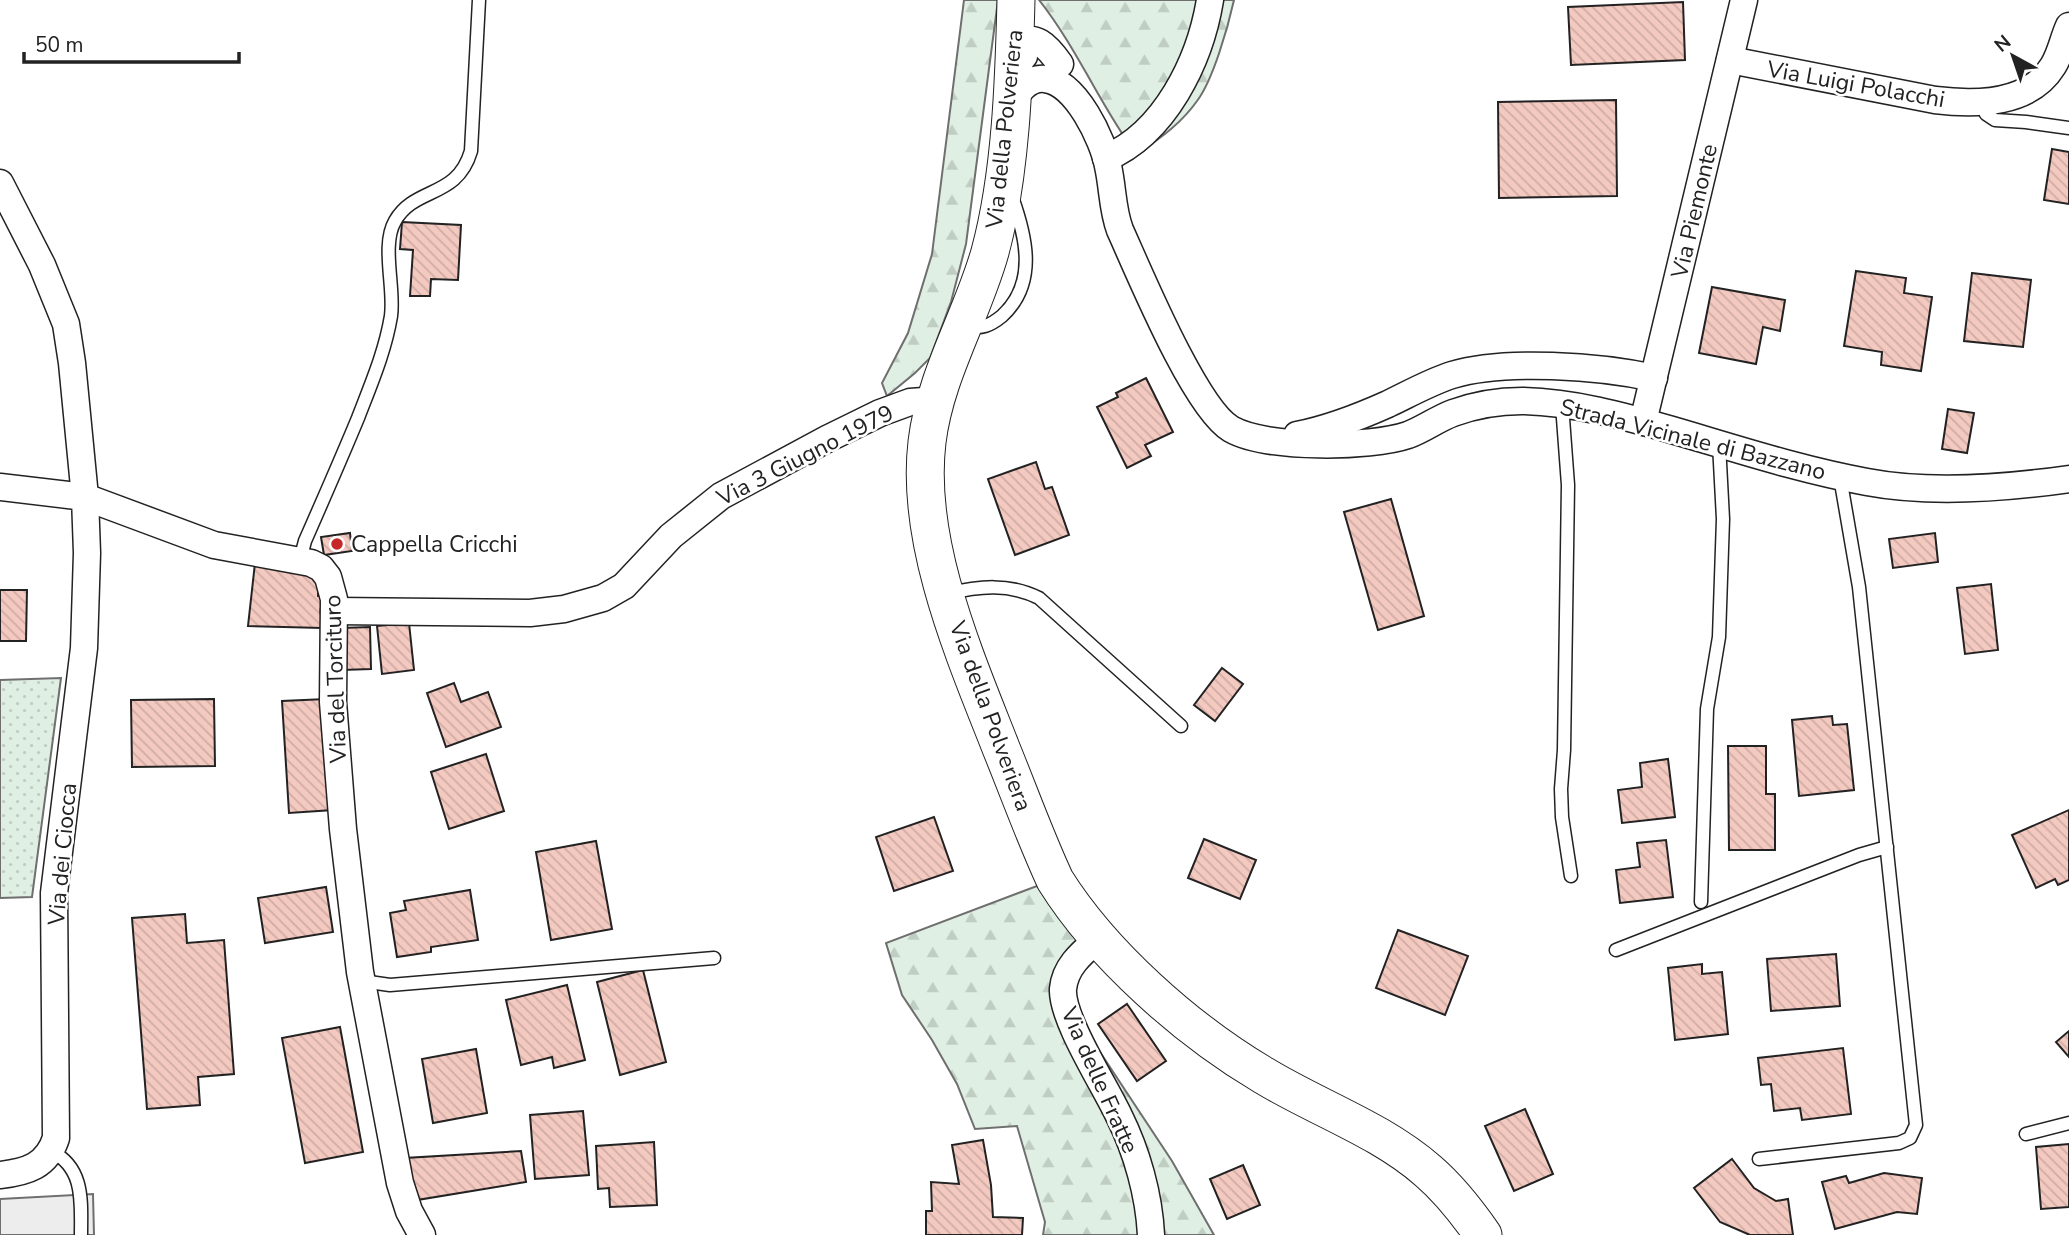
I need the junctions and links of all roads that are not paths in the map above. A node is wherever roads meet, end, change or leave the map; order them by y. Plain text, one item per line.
1 (479, 0) edge
2 (1017, 0) edge
3 (1210, 0) edge
4 (1744, 0) edge
5 (2069, 26) edge
6 (1015, 47) junction
7 (1730, 60) junction
8 (1067, 84) junction
9 (1980, 102) junction
10 (1010, 107) junction
11 (2069, 128) edge
12 (1106, 158) junction
13 (0, 183) edge
14 (1654, 378) junction
15 (935, 404) junction
16 (1562, 405) junction
17 (1643, 422) junction
18 (1250, 436) junction
19 (1719, 443) junction
20 (1840, 477) junction
21 (2069, 479) edge
22 (0, 487) edge
23 (85, 497) junction
24 (300, 560) junction
25 (947, 594) junction
26 (334, 611) junction
27 (1181, 726) dead end
28 (1887, 847) junction
29 (1571, 876) dead end
30 (1701, 902) dead end
31 (1099, 938) junction
32 (1616, 950) dead end
33 (714, 958) dead end
34 (362, 981) junction
35 (2069, 1123) edge
36 (2026, 1134) dead end
37 (51, 1151) junction
38 (1759, 1159) dead end
39 (0, 1175) edge
40 (81, 1235) edge
41 (422, 1235) edge
42 (1151, 1235) edge
43 (1483, 1235) edge

1 - 24 lane
2 - 6 main road, Via della Polveriera
2 - 8 street, Strada Vicinale di Bazzano
3 - 12 street
4 - 7 street, Via Piemonte
5 - 9 street, Via Luigi Polacchi
6 - 8 street, Strada Vicinale di Bazzano
6 - 10 main road, Via della Polveriera
7 - 9 street, Via Luigi Polacchi
7 - 14 street, Via Piemonte
8 - 10 street
8 - 12 street, Strada Vicinale di Bazzano
9 - 11 lane
10 - 15 main road, Via della Polveriera
12 - 18 street, Strada Vicinale di Bazzano
13 - 23 street
14 - 17 street, Via Piemonte
14 - 18 street
15 - 25 main road, Via della Polveriera
15 - 26 street, Via 3 Giugno 1979
16 - 17 street, Strada Vicinale di Bazzano
16 - 18 street, Strada Vicinale di Bazzano
16 - 29 lane
17 - 19 street, Strada Vicinale di Bazzano
19 - 20 street, Strada Vicinale di Bazzano
19 - 30 lane
20 - 21 street, Strada Vicinale di Bazzano
20 - 28 lane
22 - 23 street, Via del Torcituro
23 - 24 street, Via del Torcituro
23 - 37 street, Via dei Ciocca
24 - 26 street, Via del Torcituro
25 - 27 lane
25 - 31 main road, Via della Polveriera
26 - 34 street, Via del Torcituro
28 - 32 lane
28 - 38 lane
31 - 42 street, Via delle Fratte
31 - 43 main road, Via della Polveriera
33 - 34 lane
34 - 41 street, Via del Torcituro
35 - 36 lane
37 - 39 street
37 - 40 lane

